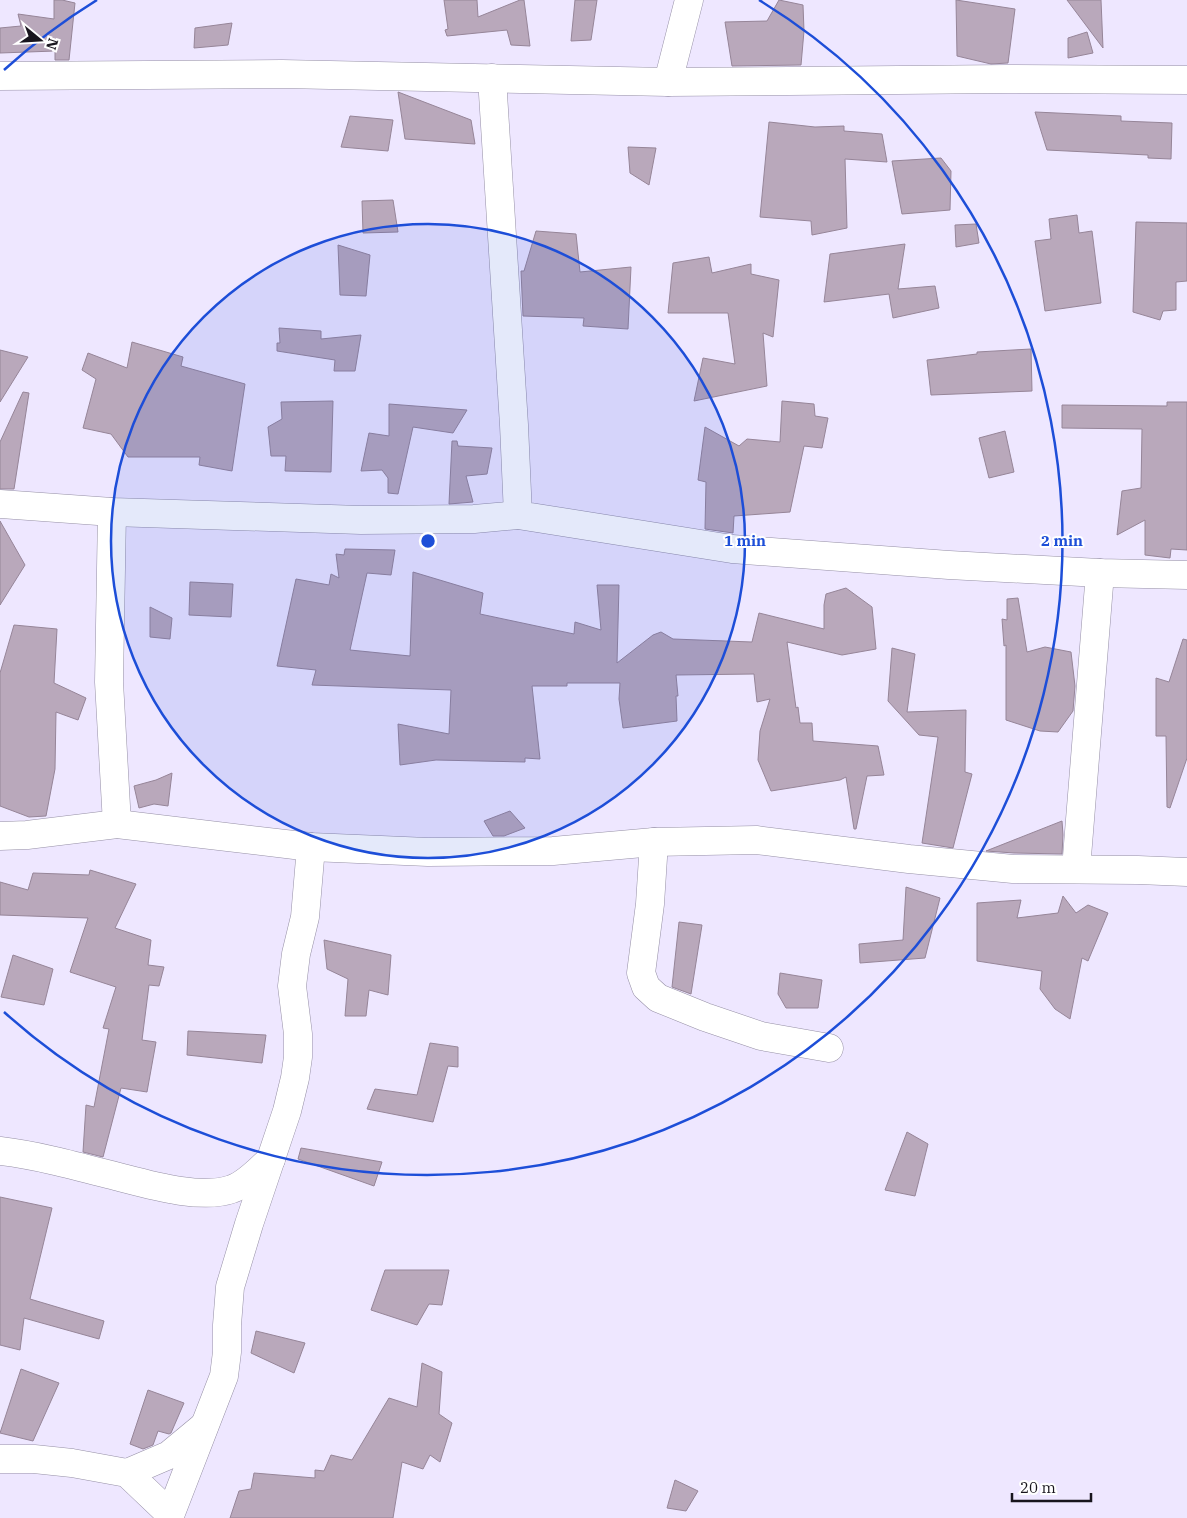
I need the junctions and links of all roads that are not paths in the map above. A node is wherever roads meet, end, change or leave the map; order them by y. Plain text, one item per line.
1 (689, 0) edge
2 (0, 76) edge
3 (492, 78) junction
4 (1187, 80) edge
5 (668, 82) junction
6 (0, 504) edge
7 (112, 512) junction
8 (518, 516) junction
9 (1100, 573) junction
10 (1187, 575) edge
11 (117, 824) junction
12 (0, 836) edge
13 (654, 842) junction
14 (310, 847) junction
15 (1076, 870) junction
16 (1187, 872) edge
17 (830, 1048) dead end
18 (0, 1151) edge
19 (271, 1159) junction
20 (205, 1425) junction
21 (0, 1459) edge
22 (127, 1473) junction
23 (169, 1516) edge

1 - 5 street
2 - 3 street
3 - 5 street
3 - 8 street
4 - 5 street
6 - 7 street
7 - 8 street
7 - 11 street
8 - 9 street
9 - 10 street
9 - 15 street
11 - 12 street
11 - 14 street
13 - 14 street
13 - 15 street
13 - 17 street
14 - 19 street
15 - 16 street
18 - 19 street
19 - 20 street
20 - 22 street
20 - 23 street
21 - 22 street
22 - 23 street

